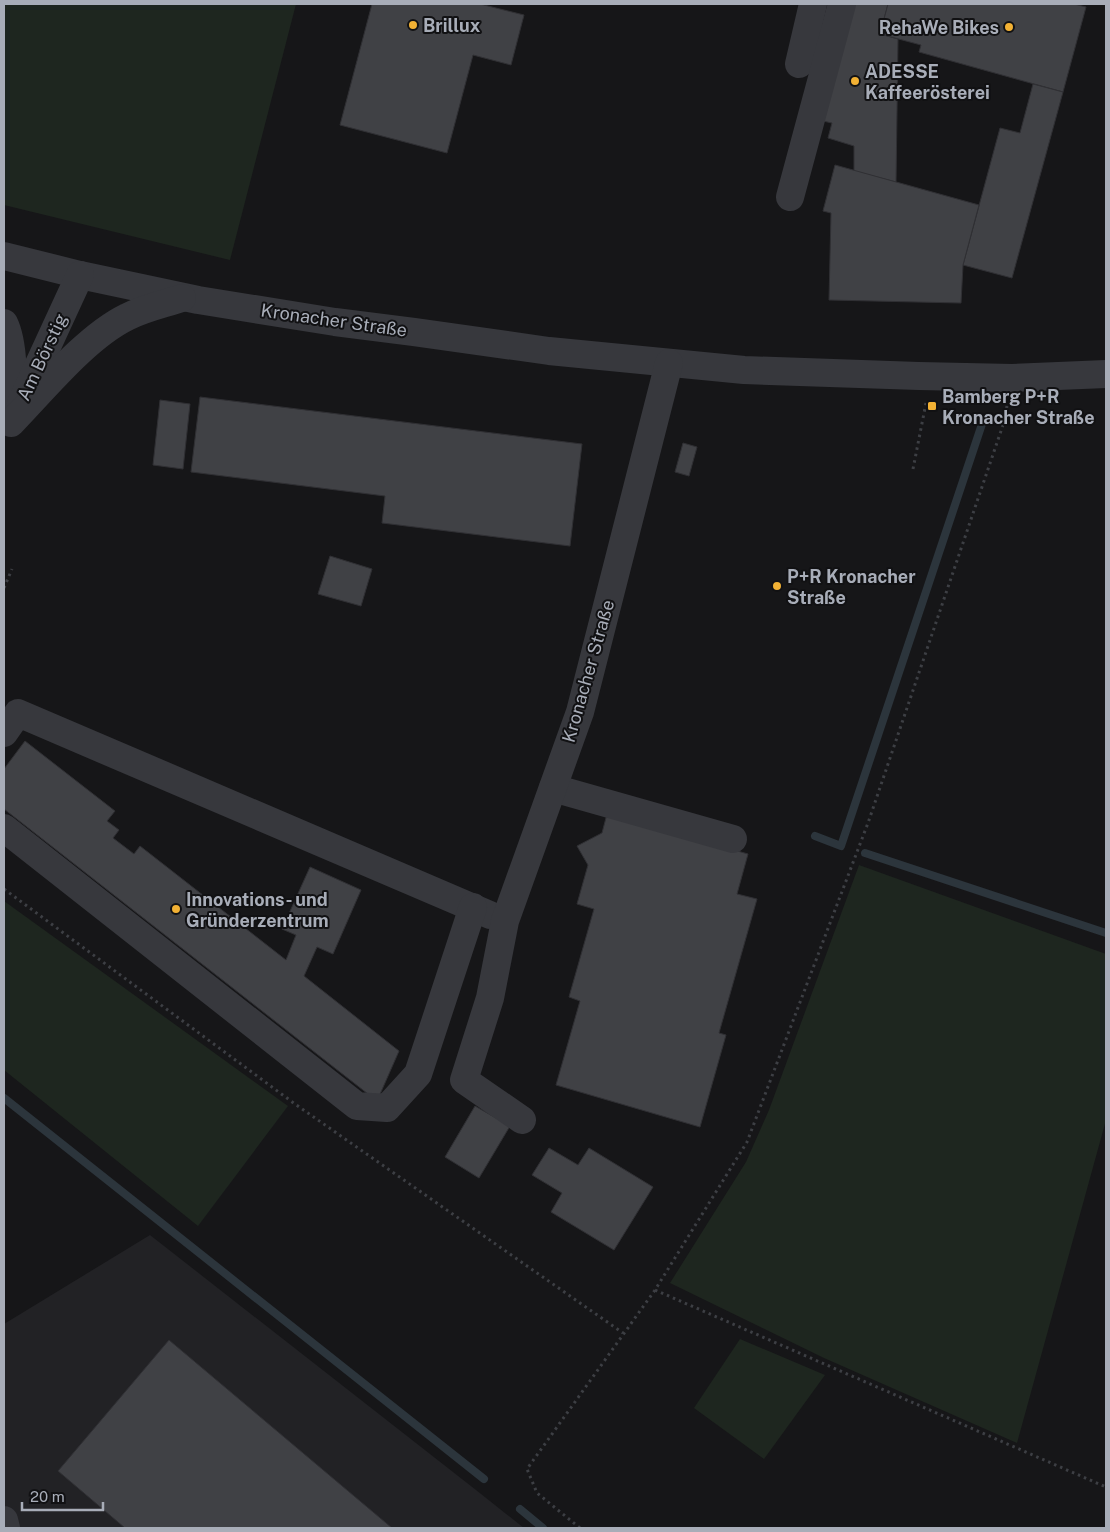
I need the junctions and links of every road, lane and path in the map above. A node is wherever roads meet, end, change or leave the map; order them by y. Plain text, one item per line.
1 (813, 4) edge
2 (842, 4) edge
3 (799, 64) dead end
4 (790, 198) dead end
5 (4, 256) edge
6 (80, 275) junction
7 (183, 297) junction
8 (4, 323) edge
9 (669, 363) junction
10 (1106, 374) edge
11 (931, 377) junction
12 (1003, 425) dead end
13 (8, 431) edge
14 (913, 469) dead end
15 (12, 569) dead end
16 (4, 588) edge
17 (4, 733) edge
18 (553, 788) junction
19 (4, 828) edge
20 (732, 839) dead end
21 (4, 889) edge
22 (464, 903) junction
23 (505, 921) junction
24 (522, 1120) dead end
25 (655, 1290) junction
26 (623, 1333) junction
27 (1106, 1487) edge
28 (4, 1520) edge
29 (6, 1528) edge
30 (580, 1528) edge

1 - 3 street
2 - 4 street
5 - 6 street, Kronacher Straße
6 - 7 street, Kronacher Straße
6 - 13 street, Am Börstig
7 - 9 street, Kronacher Straße
7 - 13 street
8 - 13 street
9 - 11 street, Kronacher Straße
9 - 18 street, Kronacher Straße
10 - 11 street, Kronacher Straße
11 - 14 path
12 - 25 path
15 - 16 path
17 - 22 street
18 - 20 street
18 - 23 street, Kronacher Straße
19 - 22 street
21 - 26 path
22 - 23 street
23 - 24 street, Kronacher Straße
25 - 26 path
25 - 27 path
26 - 30 path
28 - 29 street

